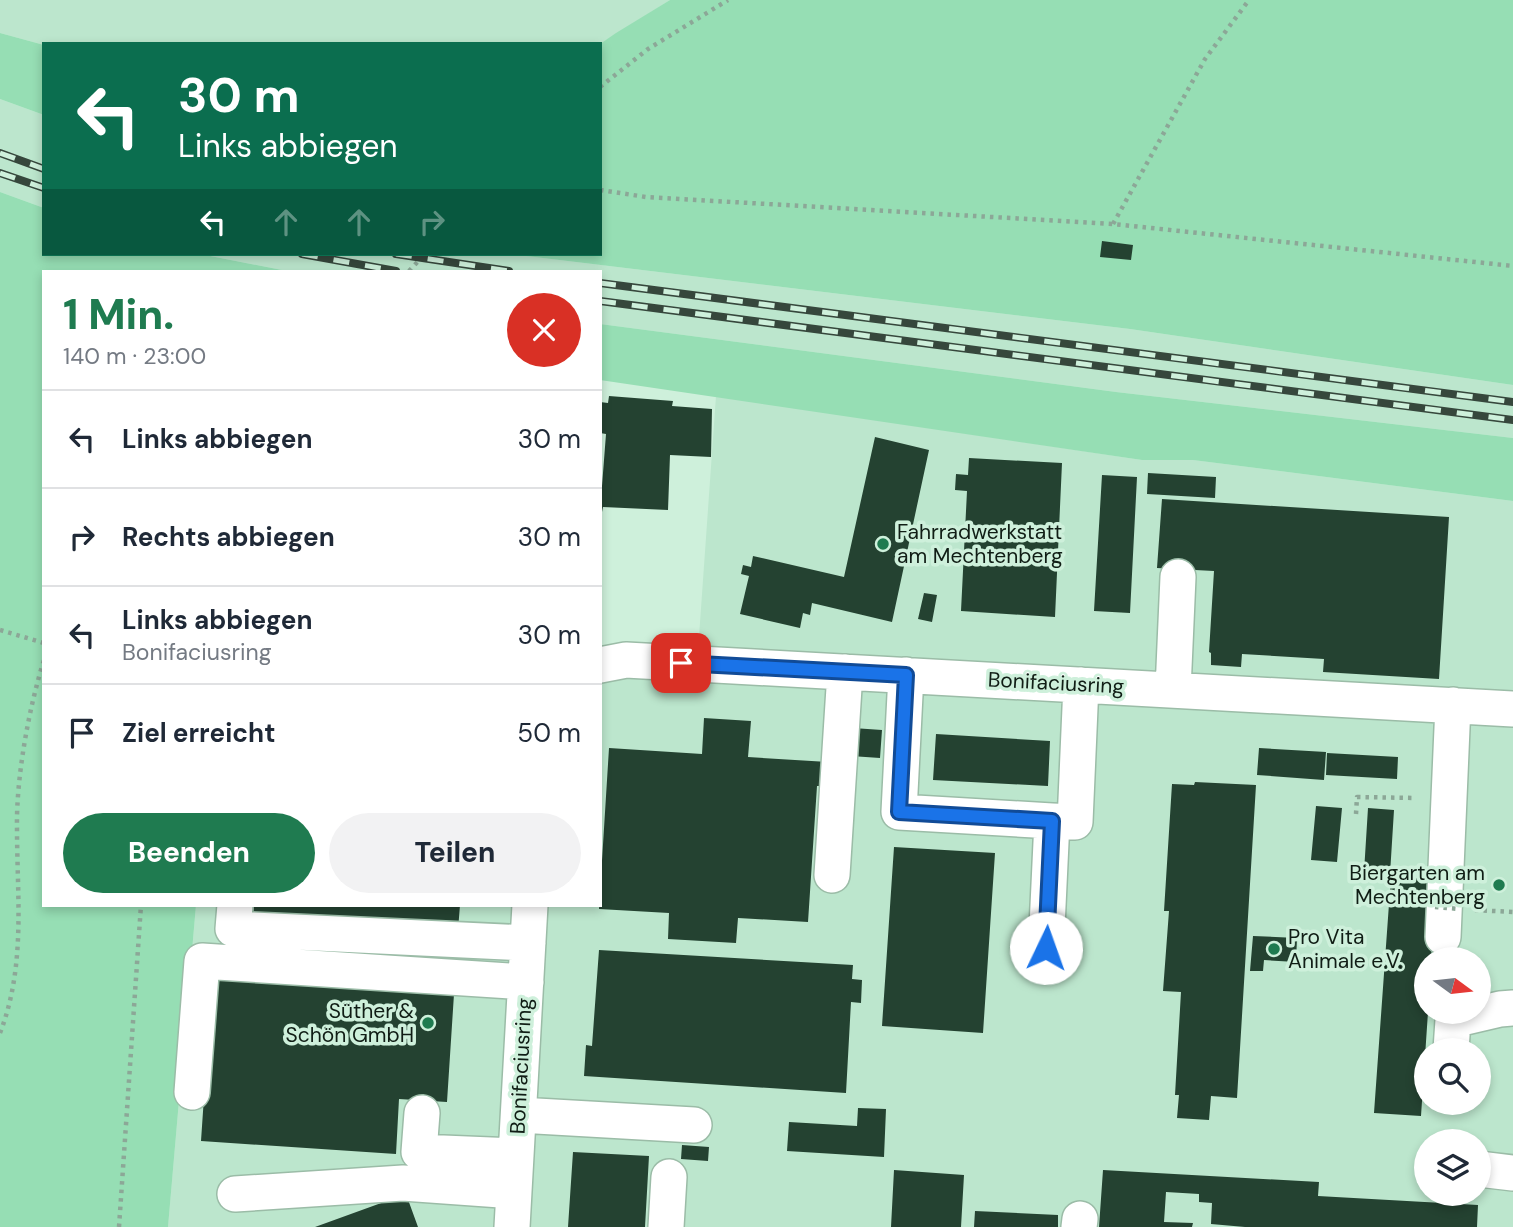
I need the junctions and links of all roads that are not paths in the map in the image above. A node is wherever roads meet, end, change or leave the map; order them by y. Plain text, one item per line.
1 (1178, 576) dead end
2 (602, 665) edge
3 (845, 672) junction
4 (906, 675) junction
5 (1082, 685) junction
6 (1173, 690) junction
7 (1453, 705) junction
8 (1513, 709) edge
9 (1052, 821) junction
10 (832, 875) dead end
11 (235, 907) edge
12 (530, 907) edge
13 (1446, 918) road end
14 (528, 943) junction
15 (1046, 948) dead end
16 (526, 982) junction
17 (1513, 1008) edge
18 (1452, 1038) edge
19 (192, 1092) dead end
20 (422, 1113) dead end
21 (519, 1115) junction
22 (694, 1125) dead end
23 (516, 1156) junction
24 (1491, 1170) edge
25 (1513, 1173) edge
26 (669, 1177) dead end
27 (514, 1191) junction
28 (235, 1194) dead end
29 (512, 1227) edge
30 (666, 1227) edge

1 - 6 street
2 - 3 street, Bonifaciusring
3 - 4 street, Bonifaciusring
3 - 10 street
4 - 5 street, Bonifaciusring
4 - 9 street
5 - 6 street, Bonifaciusring
5 - 9 street
6 - 7 street, Bonifaciusring
7 - 8 street, Bonifaciusring
7 - 13 street
9 - 15 street
11 - 14 street
12 - 14 street, Bonifaciusring
14 - 16 street, Bonifaciusring
16 - 19 street
16 - 21 street, Bonifaciusring
17 - 18 street
20 - 23 street
21 - 22 street
21 - 23 street, Bonifaciusring
23 - 27 street, Bonifaciusring
24 - 25 street
26 - 30 street
27 - 28 street
27 - 29 street, Bonifaciusring

